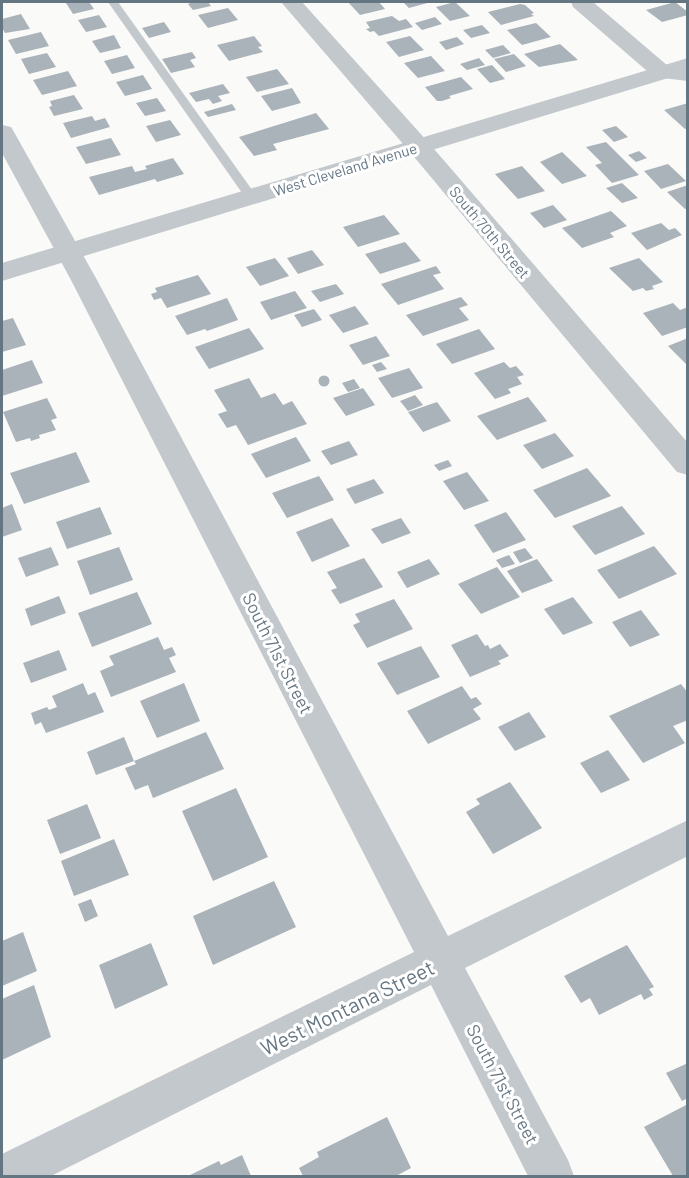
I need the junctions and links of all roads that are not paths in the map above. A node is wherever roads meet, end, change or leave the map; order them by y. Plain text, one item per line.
1 (113, 2) edge
2 (291, 2) edge
3 (581, 2) edge
4 (687, 65) edge
5 (662, 72) junction
6 (687, 74) edge
7 (2, 132) edge
8 (419, 147) junction
9 (251, 197) junction
10 (69, 252) junction
11 (2, 272) edge
12 (687, 464) edge
13 (687, 837) edge
14 (439, 962) junction
15 (5, 1176) edge
16 (552, 1176) edge

1 - 9 lane
2 - 8 street, South 70th Street
3 - 5 street
4 - 5 street, West Cleveland Avenue
5 - 6 street
5 - 8 street, West Cleveland Avenue
7 - 10 street, South 71st Street
8 - 9 street, West Cleveland Avenue
8 - 12 street, South 70th Street
9 - 10 street, West Cleveland Avenue
10 - 11 street, West Cleveland Avenue
10 - 14 street, South 71st Street
13 - 14 street, West Montana Street
14 - 15 street, West Montana Street
14 - 16 street, South 71st Street

